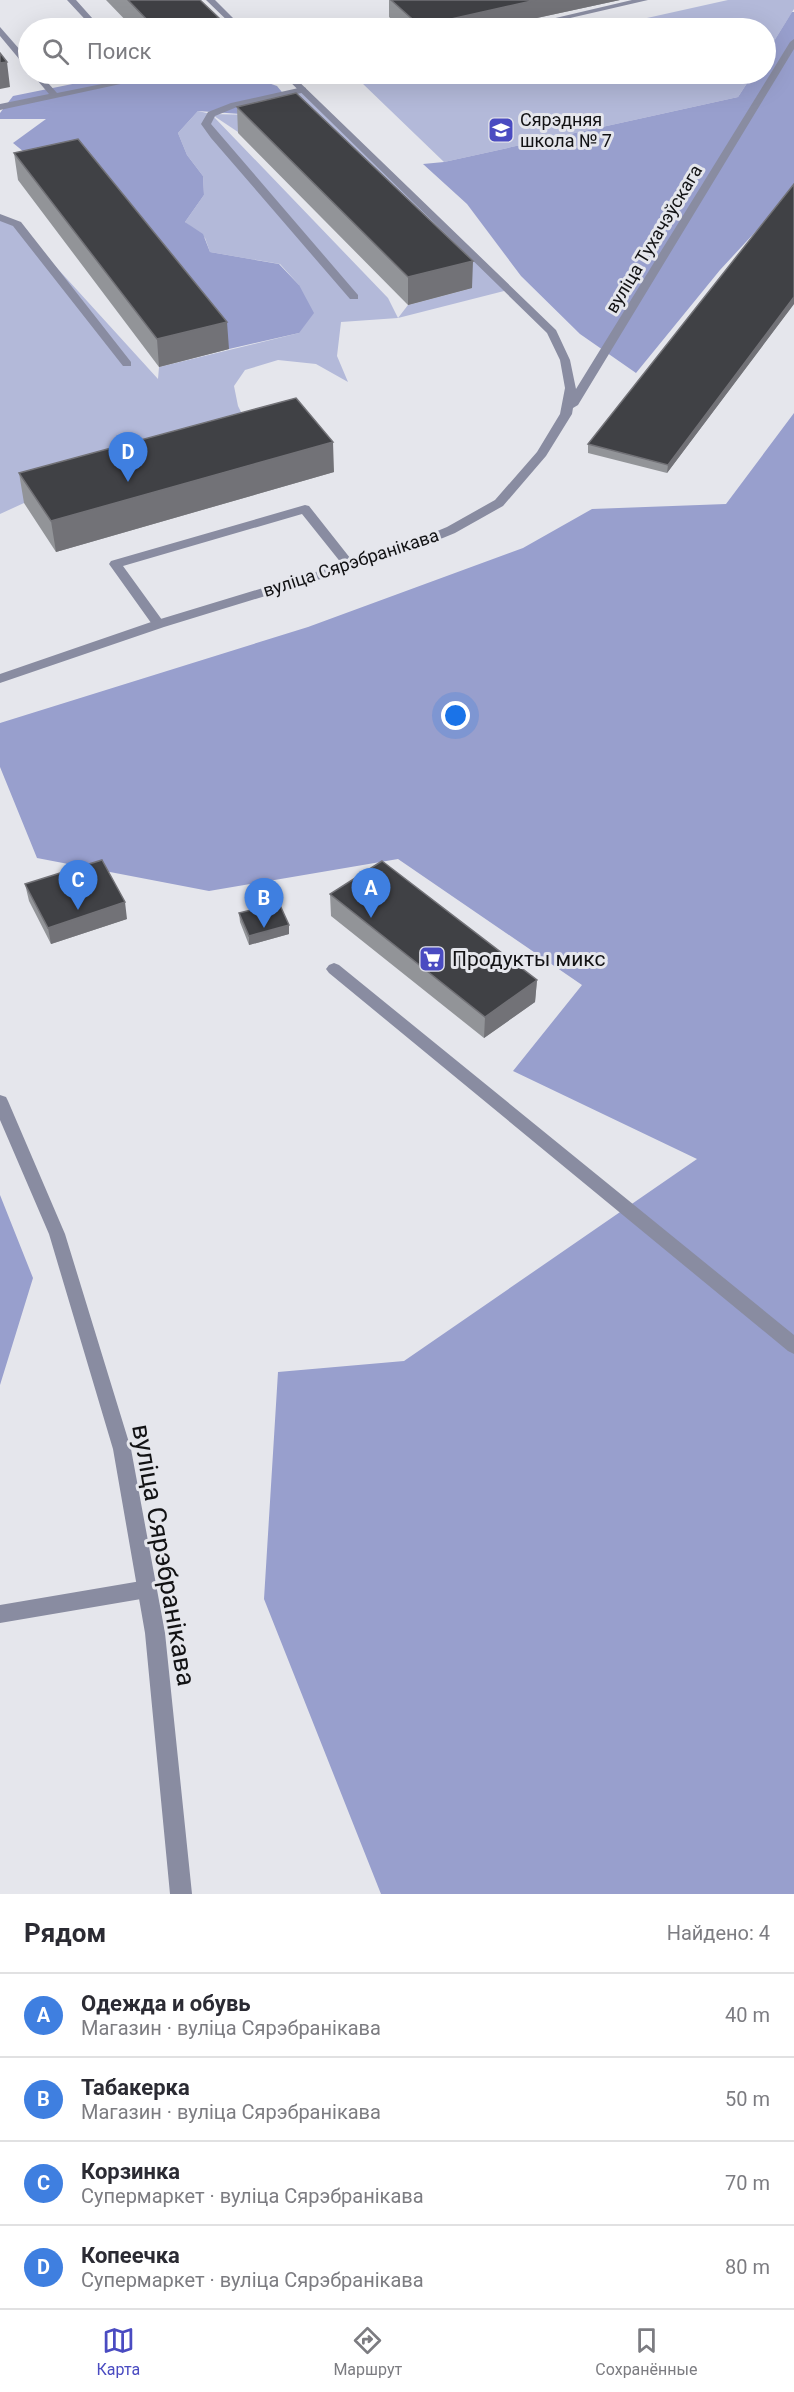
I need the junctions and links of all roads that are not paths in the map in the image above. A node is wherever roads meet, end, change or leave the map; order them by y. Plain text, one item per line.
1 (71, 0) edge
2 (210, 0) edge
3 (644, 0) edge
4 (88, 18) edge
5 (229, 18) edge
6 (562, 18) edge
7 (0, 30) edge
8 (794, 42) edge
9 (18, 52) edge
10 (776, 71) edge
11 (45, 84) edge
12 (107, 84) edge
13 (297, 84) edge
14 (768, 84) edge
15 (303, 90) junction
16 (55, 96) junction
17 (0, 107) edge
18 (0, 217) edge
19 (354, 297) dead end
20 (127, 364) dead end
21 (542, 454) junction
22 (350, 566) junction
23 (159, 624) junction
24 (0, 679) edge
25 (334, 969) dead end
26 (0, 1101) edge
27 (794, 1346) edge
28 (147, 1588) junction
29 (0, 1614) edge
30 (181, 1894) edge

1 - 4 street
2 - 5 street
3 - 6 street
7 - 9 street
8 - 10 street, вуліца Тухачэўскага
11 - 16 street
12 - 16 street
13 - 15 street, вуліца Сярэбранікава
14 - 21 street, вуліца Тухачэўскага
15 - 19 street
15 - 21 street, вуліца Сярэбранікава
16 - 17 street
18 - 20 street
21 - 22 street, вуліца Сярэбранікава
22 - 23 street, вуліца Сярэбранікава
22 - 23 street
23 - 24 street, вуліца Сярэбранікава
25 - 27 street
26 - 28 street, вуліца Сярэбранікава
28 - 29 street
28 - 30 street, вуліца Сярэбранікава

